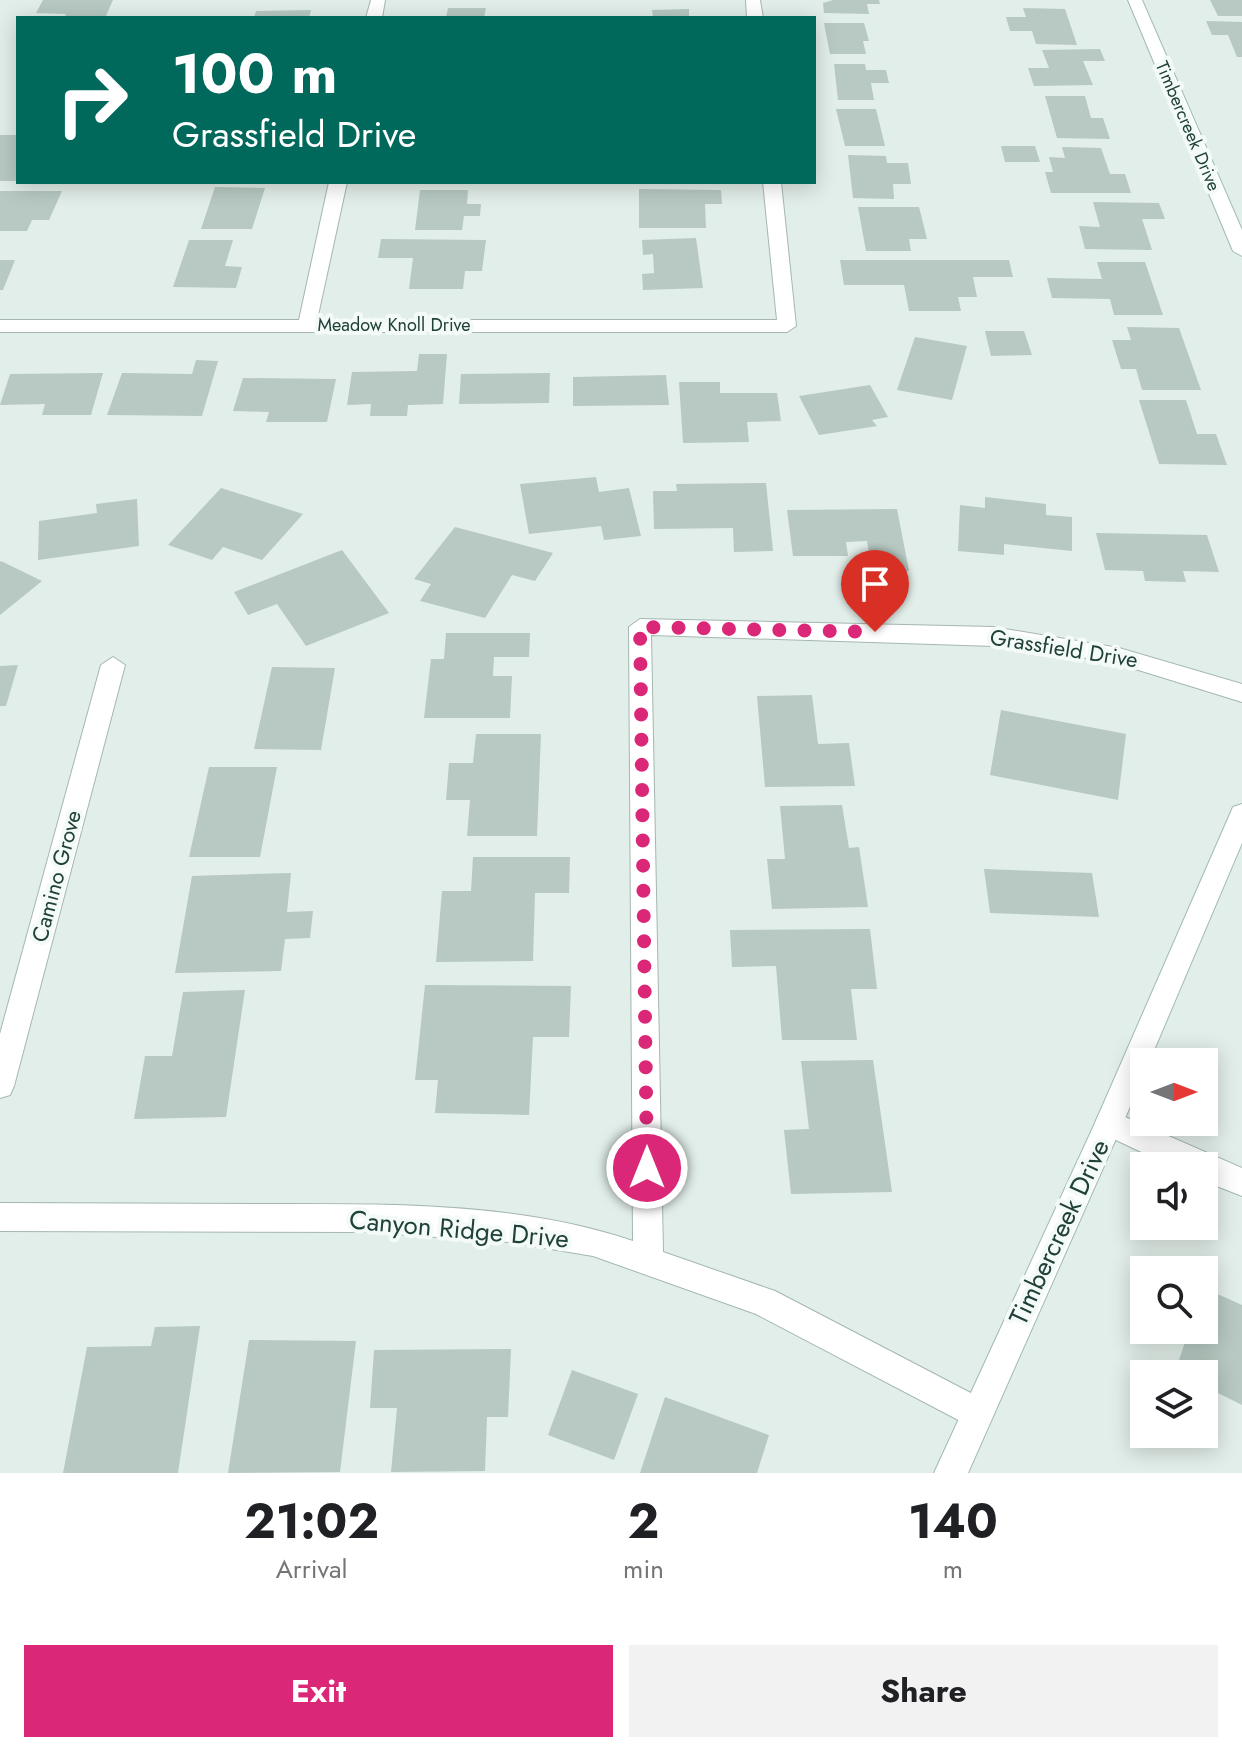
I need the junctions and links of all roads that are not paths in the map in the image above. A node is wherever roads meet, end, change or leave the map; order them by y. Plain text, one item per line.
1 (1135, 0) edge
2 (338, 184) edge
3 (772, 184) edge
4 (1242, 251) edge
5 (307, 325) junction
6 (0, 326) edge
7 (113, 665) dead end
8 (1242, 693) edge
9 (1242, 814) edge
10 (0, 1086) edge
11 (1109, 1123) junction
12 (1172, 1152) edge
13 (1218, 1172) edge
14 (1242, 1182) edge
15 (0, 1217) edge
16 (648, 1263) junction
17 (977, 1413) junction
18 (951, 1473) edge

1 - 4 street, Timbercreek Drive
2 - 5 street
3 - 5 street, Meadow Knoll Drive
5 - 6 street, Meadow Knoll Drive
7 - 10 street, Camino Grove
8 - 16 street, Grassfield Drive
9 - 11 street, Timbercreek Drive
11 - 12 street
11 - 17 street, Timbercreek Drive
13 - 14 street
15 - 16 street, Canyon Ridge Drive
16 - 17 street, Canyon Ridge Drive
17 - 18 street, Timbercreek Drive

